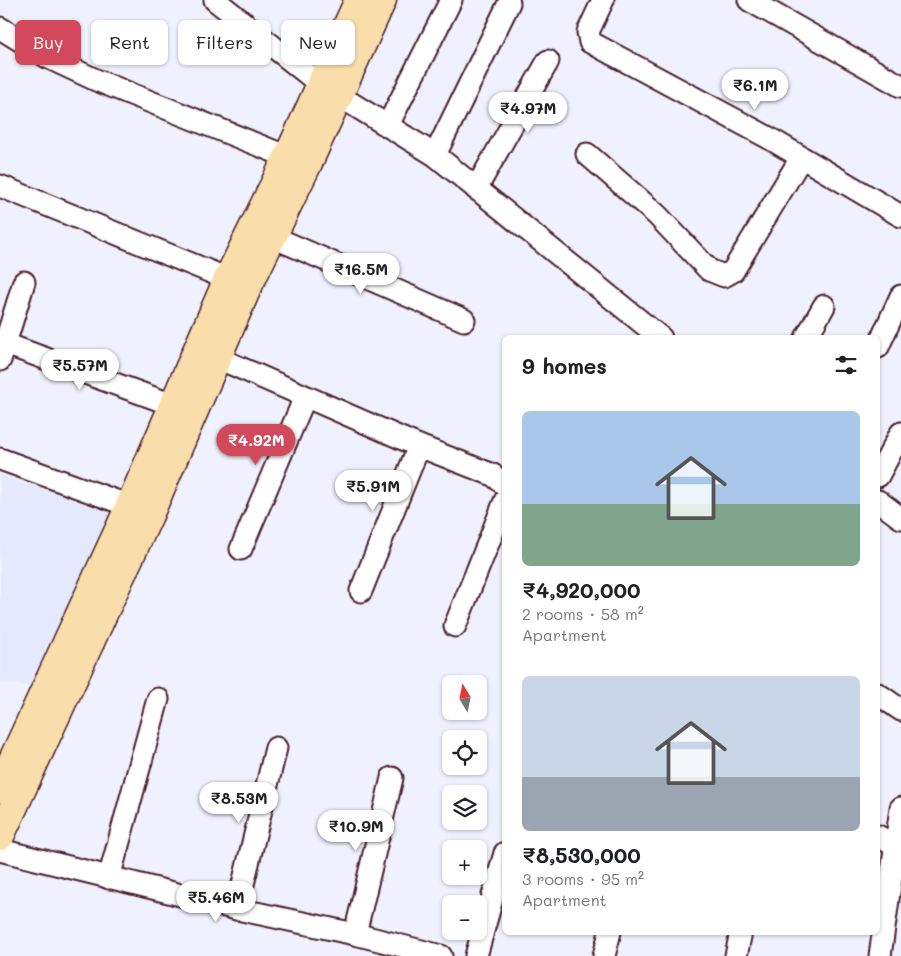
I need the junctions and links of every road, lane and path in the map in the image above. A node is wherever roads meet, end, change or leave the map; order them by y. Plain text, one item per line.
1 (215, 0) edge
2 (359, 0) edge
3 (382, 0) edge
4 (451, 0) edge
5 (603, 0) edge
6 (750, 0) edge
7 (509, 3) dead end
8 (0, 28) edge
9 (548, 61) dead end
10 (901, 86) edge
11 (329, 90) junction
12 (388, 125) junction
13 (435, 154) junction
14 (587, 154) dead end
15 (288, 156) junction
16 (801, 158) junction
17 (0, 186) edge
18 (476, 189) junction
19 (901, 216) edge
20 (273, 237) junction
21 (228, 280) junction
22 (24, 282) dead end
23 (901, 296) edge
24 (824, 306) dead end
25 (464, 320) dead end
26 (657, 335) edge
27 (808, 335) edge
28 (880, 343) edge
29 (2, 349) edge
30 (207, 354) junction
31 (305, 397) junction
32 (173, 405) junction
33 (901, 433) edge
34 (419, 446) junction
35 (0, 459) edge
36 (880, 472) edge
37 (502, 483) edge
38 (880, 502) edge
39 (130, 506) junction
40 (502, 508) edge
41 (901, 518) edge
42 (240, 549) dead end
43 (361, 591) dead end
44 (455, 626) dead end
45 (880, 695) edge
46 (158, 698) dead end
47 (901, 710) edge
48 (276, 748) dead end
49 (392, 778) dead end
50 (0, 786) edge
51 (901, 808) edge
52 (0, 836) edge
53 (886, 841) edge
54 (0, 850) edge
55 (502, 864) edge
56 (109, 878) junction
57 (237, 909) junction
58 (887, 928) edge
59 (355, 934) junction
60 (609, 935) edge
61 (740, 935) edge
62 (441, 956) edge
63 (476, 956) edge
64 (604, 956) edge
65 (736, 956) edge
66 (880, 956) edge

1 - 11 street
2 - 11 main road
3 - 11 main road
4 - 12 street
5 - 16 street
6 - 10 street
7 - 13 street
8 - 15 street
9 - 18 street
11 - 12 street
11 - 15 main road
11 - 20 main road
12 - 13 street
13 - 18 street
14 - 16 street
15 - 21 main road
16 - 19 street
17 - 21 street
18 - 26 street
20 - 25 street
20 - 30 main road
21 - 30 main road
22 - 29 street
23 - 28 street
24 - 27 street
29 - 32 street
30 - 31 street
30 - 32 main road
30 - 52 main road
31 - 34 street
31 - 42 street
32 - 39 main road
33 - 36 street
34 - 37 street
34 - 43 street
35 - 39 street
38 - 41 street
39 - 50 main road
40 - 44 street
45 - 47 street
46 - 56 street
48 - 57 street
49 - 59 street
51 - 53 street
53 - 58 street
54 - 56 street
55 - 63 street
56 - 57 street
57 - 59 street
58 - 66 street
59 - 62 street
60 - 64 street
61 - 65 street

